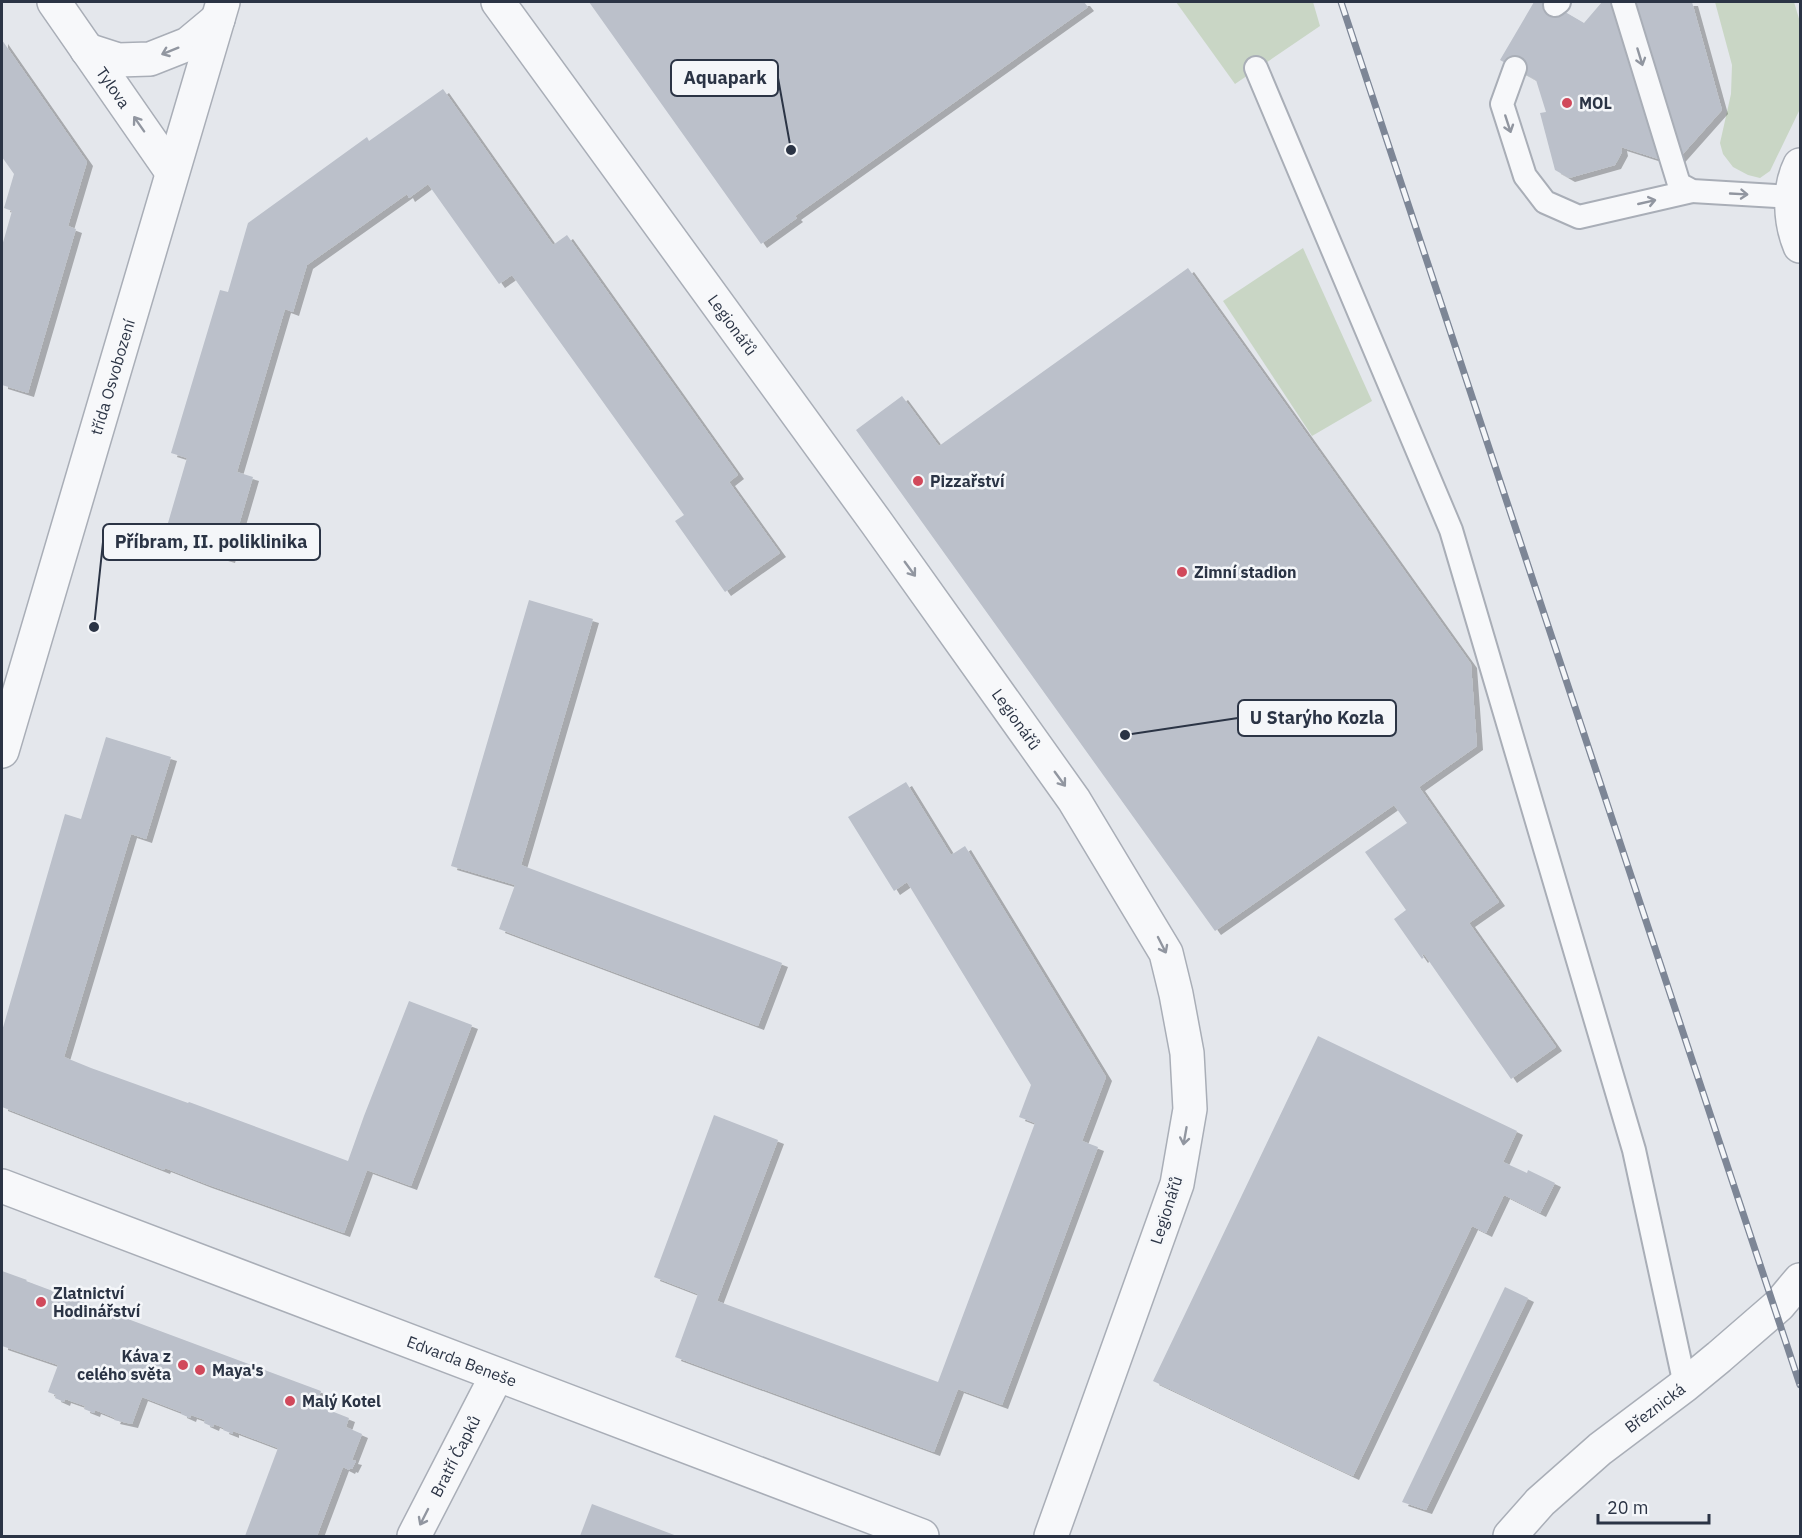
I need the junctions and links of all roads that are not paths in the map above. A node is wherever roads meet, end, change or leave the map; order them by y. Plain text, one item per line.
1 (54, 2) edge
2 (498, 2) edge
3 (1623, 2) edge
4 (220, 10) edge
5 (87, 50) junction
6 (1256, 68) dead end
7 (1515, 68) dead end
8 (1800, 165) edge
9 (172, 172) junction
10 (1692, 191) junction
11 (1792, 196) junction
12 (1800, 246) edge
13 (2, 751) edge
14 (2, 1186) edge
15 (1800, 1280) edge
16 (497, 1375) junction
17 (1685, 1385) junction
18 (414, 1536) edge
19 (922, 1536) edge
20 (1051, 1536) edge
21 (1510, 1536) edge

1 - 5 street, Tylova
2 -> 20 street, Legionářů
3 -> 10 lane
4 -> 5 street
4 - 9 street, třída Osvobození
9 -> 5 street, Tylova
6 - 17 lane
7 -> 10 lane
8 - 11 street
9 - 13 street, třída Osvobození
10 -> 11 lane
11 - 12 street
14 - 16 street, Edvarda Beneše
15 - 17 street, Březnická
16 -> 18 street, Bratří Čapků
16 - 19 street, Edvarda Beneše
17 - 21 street, Březnická

